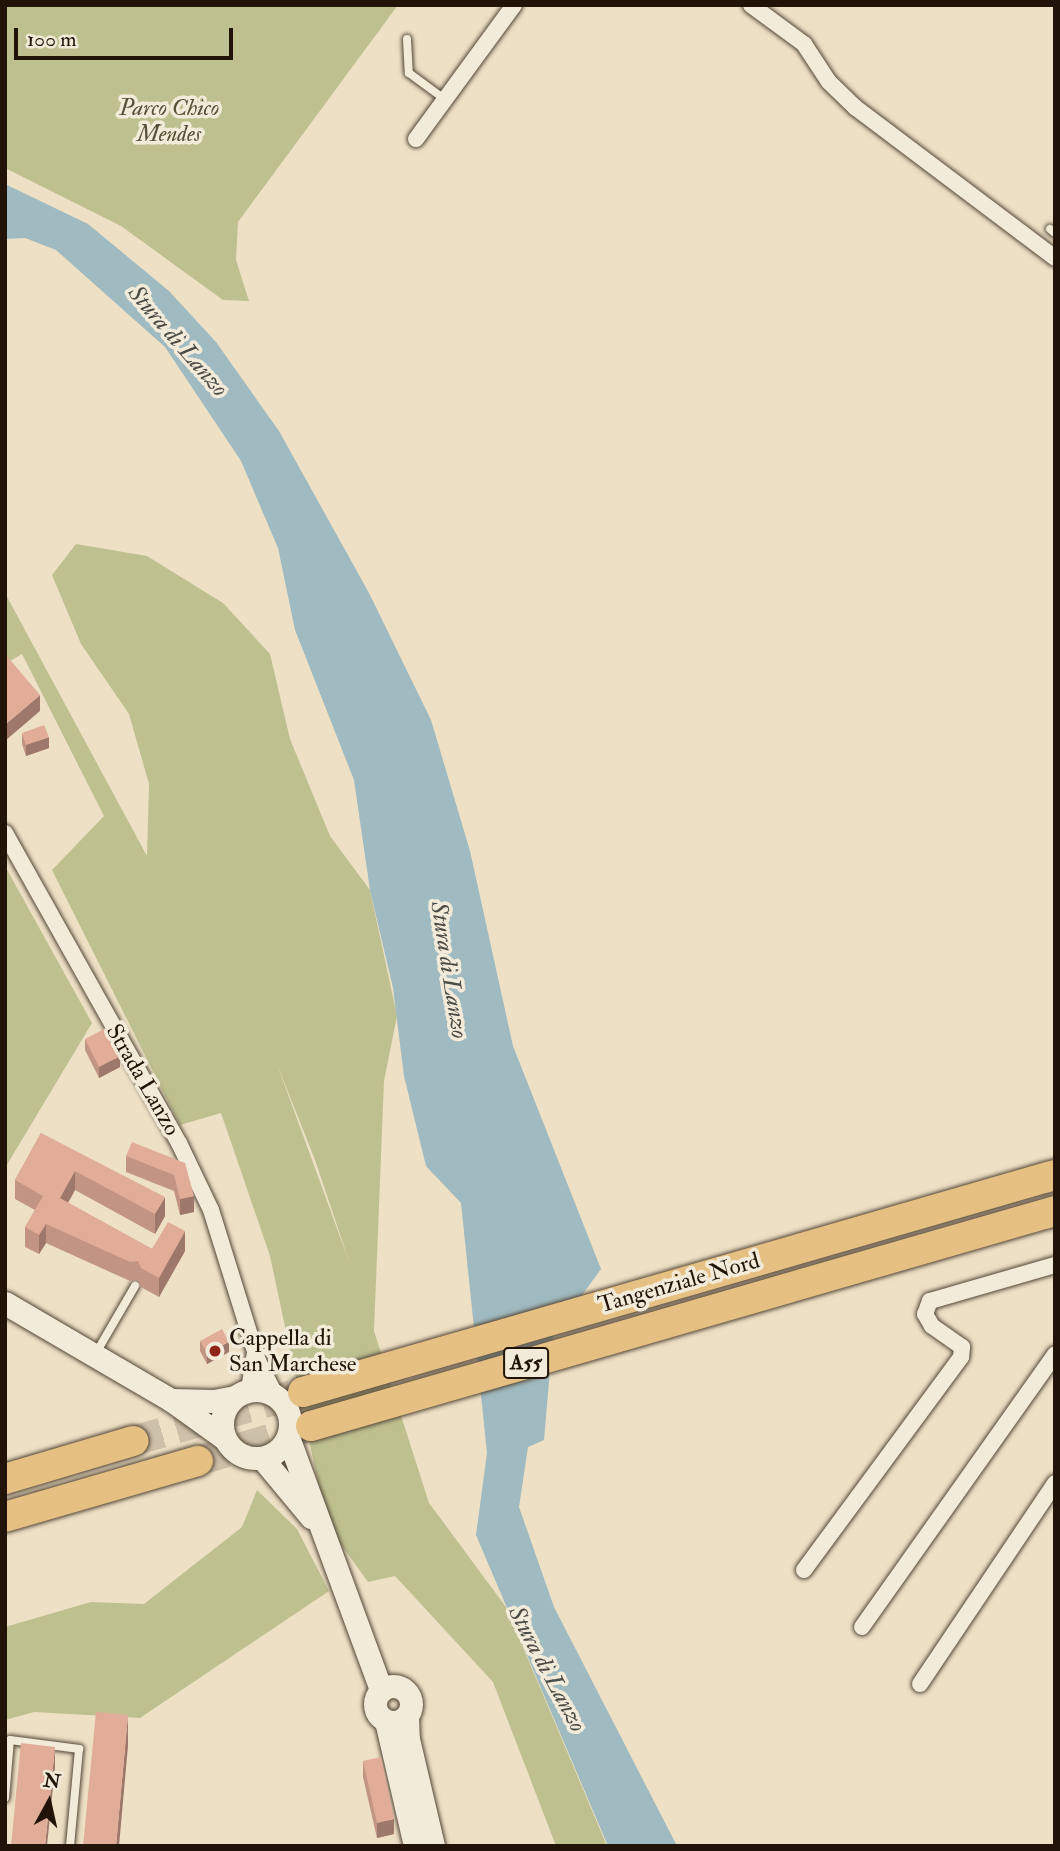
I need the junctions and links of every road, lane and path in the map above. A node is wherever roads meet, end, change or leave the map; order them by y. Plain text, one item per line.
1 (514, 5) edge
2 (751, 5) edge
3 (407, 39) dead end
4 (443, 97) junction
5 (416, 139) dead end
6 (1055, 258) edge
7 (5, 833) edge
8 (1055, 1175) edge
9 (1055, 1211) edge
10 (1055, 1265) edge
11 (135, 1286) dead end
12 (5, 1303) edge
13 (253, 1338) junction
14 (1055, 1354) edge
15 (94, 1355) junction
16 (299, 1392) junction
17 (242, 1393) junction
18 (171, 1399) junction
19 (309, 1428) junction
20 (224, 1438) junction
21 (133, 1441) tunnel mouth
22 (262, 1458) junction
23 (198, 1461) tunnel mouth
24 (5, 1479) edge
25 (1055, 1483) edge
26 (5, 1517) edge
27 (325, 1533) junction
28 (804, 1570) dead end
29 (862, 1627) dead end
30 (920, 1684) dead end
31 (389, 1688) junction
32 (397, 1718) junction
33 (5, 1798) edge
34 (70, 1846) edge
35 (415, 1846) edge
36 (433, 1846) edge

1 - 4 street
2 - 6 street
3 - 4 lane
4 - 5 street
7 - 13 street, Strada Lanzo
8 - 16 highway, Tangenziale Nord / A55
9 - 19 highway, Tangenziale Nord / A55
10 - 28 street
11 - 15 lane
12 - 15 street
13 - 16 street, Strada Lanzo
13 - 17 street, Strada Lanzo
14 - 29 street
15 - 18 street
16 - 17 street
16 - 19 street
17 - 18 street
17 - 20 street
18 - 20 street
19 - 22 street
19 - 27 street
20 - 22 street
21 - 24 highway
22 - 27 street
23 - 26 highway
25 - 30 street
27 - 31 street
31 - 32 street
31 - 32 street
32 - 35 street
32 - 36 street
33 - 34 lane

